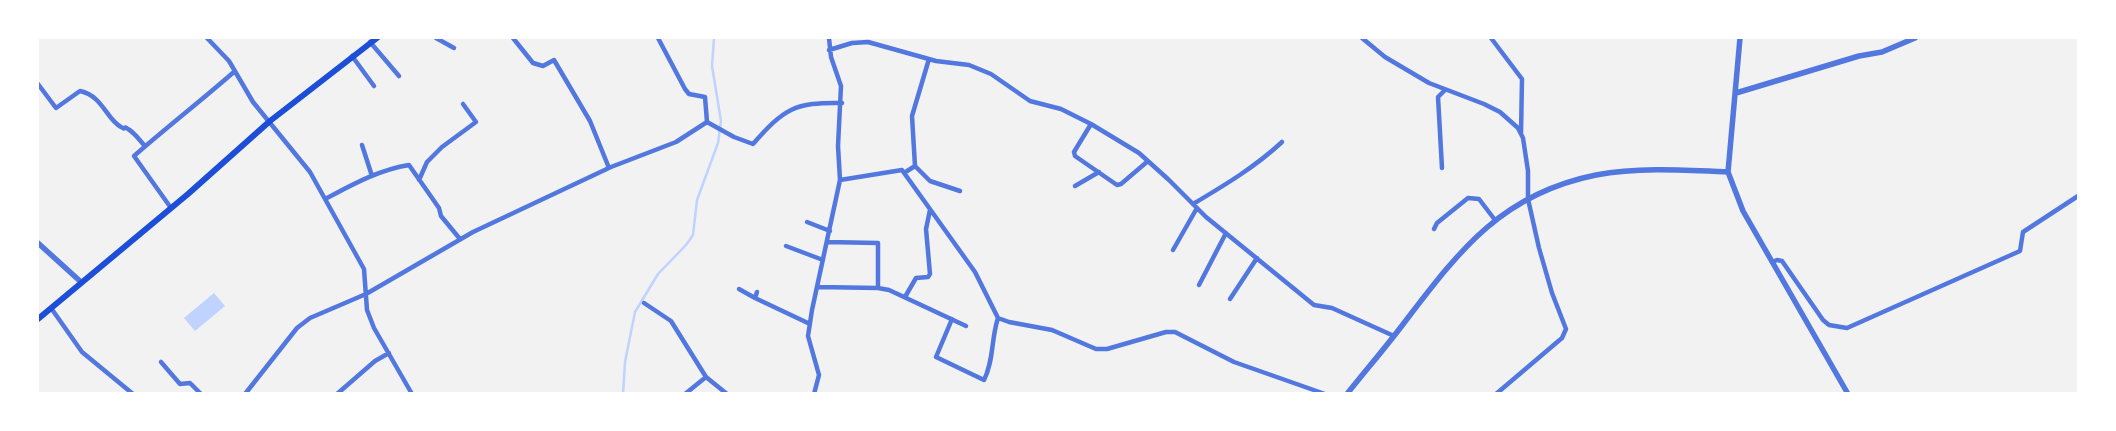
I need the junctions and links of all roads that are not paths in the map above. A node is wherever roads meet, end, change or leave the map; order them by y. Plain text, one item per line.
1 (207, 38) edge
2 (377, 38) edge
3 (436, 38) edge
4 (513, 38) edge
5 (658, 38) edge
6 (829, 38) edge
7 (1362, 38) edge
8 (1492, 38) edge
9 (1740, 38) edge
10 (1915, 38) edge
11 (370, 42) junction
12 (454, 48) dead end
13 (829, 50) junction
14 (352, 56) junction
15 (928, 59) junction
16 (235, 70) junction
17 (399, 76) dead end
18 (38, 84) edge
19 (374, 86) dead end
20 (1445, 90) junction
21 (1736, 93) junction
22 (842, 103) junction
23 (462, 104) dead end
24 (270, 121) junction
25 (708, 122) junction
26 (1092, 124) junction
27 (1521, 134) junction
28 (1282, 142) dead end
29 (362, 145) dead end
30 (145, 146) junction
31 (1148, 162) junction
32 (915, 166) junction
33 (609, 168) junction
34 (1442, 168) dead end
35 (1099, 172) junction
36 (1728, 172) junction
37 (904, 173) junction
38 (372, 176) junction
39 (419, 180) junction
40 (840, 180) junction
41 (1075, 186) dead end
42 (960, 191) dead end
43 (2078, 196) edge
44 (1528, 199) junction
45 (325, 200) junction
46 (1193, 204) junction
47 (171, 208) junction
48 (1197, 208) junction
49 (930, 210) junction
50 (1495, 220) junction
51 (807, 222) dead end
52 (1434, 229) dead end
53 (830, 231) junction
54 (1226, 233) junction
55 (460, 239) junction
56 (827, 242) junction
57 (38, 243) edge
58 (786, 246) dead end
59 (1173, 250) dead end
60 (1258, 258) junction
61 (823, 260) junction
62 (1772, 262) junction
63 (81, 282) junction
64 (1199, 285) dead end
65 (817, 287) junction
66 (878, 288) junction
67 (739, 289) dead end
68 (757, 292) dead end
69 (366, 294) junction
70 (905, 297) junction
71 (755, 298) junction
72 (1230, 299) dead end
73 (644, 303) dead end
74 (51, 308) junction
75 (998, 318) junction
76 (38, 319) edge
77 (952, 319) junction
78 (810, 324) junction
79 (966, 326) dead end
80 (1394, 336) junction
81 (389, 353) junction
82 (161, 362) dead end
83 (706, 376) junction
84 (133, 394) edge
85 (201, 394) edge
86 (244, 394) edge
87 (337, 394) edge
88 (412, 394) edge
89 (686, 394) edge
90 (727, 394) edge
91 (814, 394) edge
92 (1325, 394) edge
93 (1347, 394) edge
94 (1496, 394) edge
95 (1848, 394) edge

1 - 16 street
2 - 11 main road
3 - 12 street
4 - 33 street
5 - 25 street
6 - 13 street
7 - 20 street
8 - 27 street
9 - 21 street
10 - 21 street
11 - 14 main road
11 - 17 street
13 - 15 street
13 - 22 street
14 - 19 street
14 - 24 main road
15 - 26 street
15 - 32 street
16 - 24 street
16 - 30 street
18 - 30 street
20 - 27 street
20 - 34 street
21 - 36 street
22 - 25 street
22 - 40 street
23 - 39 street
24 - 45 street
24 - 47 main road
25 - 33 street
26 - 31 street
26 - 35 street
27 - 44 street
28 - 46 street
29 - 38 street
30 - 47 street
31 - 35 street
31 - 46 street
32 - 37 street
32 - 42 street
33 - 55 street
35 - 41 street
36 - 44 street
36 - 62 street
37 - 40 street
37 - 49 street
38 - 39 street
38 - 45 street
39 - 55 street
40 - 53 street
43 - 62 street
44 - 50 street
44 - 94 street
45 - 69 street
46 - 48 street
47 - 63 main road
48 - 54 street
48 - 59 street
49 - 70 street
49 - 75 street
50 - 52 street
50 - 80 street
51 - 53 street
53 - 56 street
54 - 60 street
54 - 64 street
55 - 69 street
56 - 61 street
56 - 66 street
57 - 63 street
58 - 61 street
60 - 72 street
60 - 80 street
61 - 65 street
62 - 95 street
63 - 74 main road
65 - 66 street
65 - 78 street
66 - 70 street
67 - 71 street
68 - 71 street
69 - 81 street
69 - 86 street
70 - 77 street
71 - 78 street
73 - 83 street
74 - 76 main road
74 - 84 street
75 - 77 street
75 - 92 street
77 - 79 street
78 - 91 street
80 - 93 street
81 - 87 street
81 - 88 street
82 - 85 street
83 - 89 street
83 - 90 street

